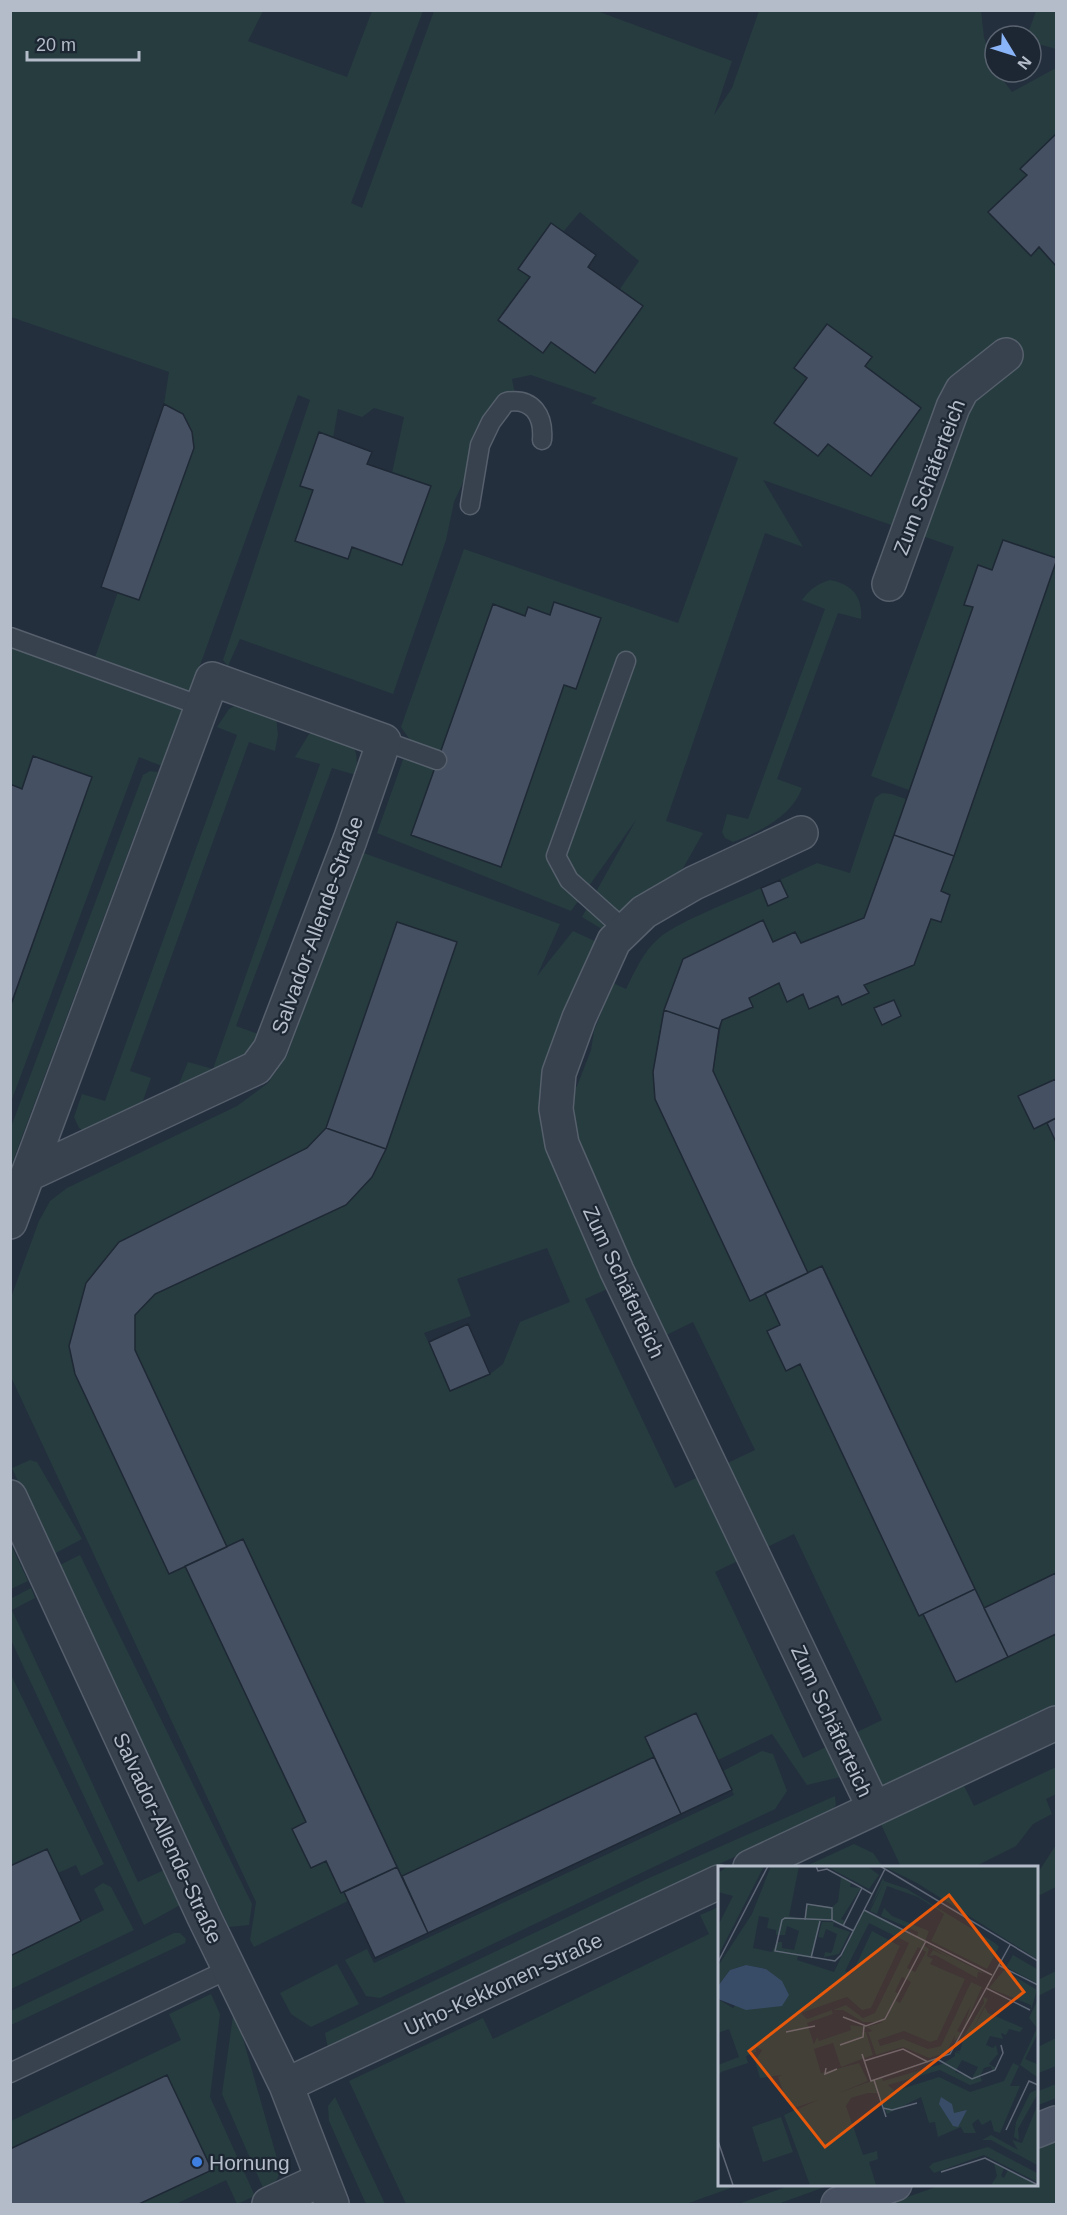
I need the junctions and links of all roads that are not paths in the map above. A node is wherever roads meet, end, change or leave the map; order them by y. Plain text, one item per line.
1 (1006, 355) dead end
2 (542, 441) dead end
3 (470, 505) dead end
4 (889, 584) dead end
5 (10, 637) edge
6 (626, 661) dead end
7 (201, 706) junction
8 (384, 741) junction
9 (438, 760) dead end
10 (801, 833) dead end
11 (626, 931) junction
12 (28, 1174) junction
13 (10, 1222) edge
14 (10, 1497) edge
15 (1056, 1723) edge
16 (874, 1809) junction
17 (752, 1866) edge
18 (718, 1882) edge
19 (229, 1970) junction
20 (10, 2073) edge
21 (286, 2085) junction
22 (1056, 2123) edge
23 (1037, 2130) edge
24 (892, 2185) edge
25 (326, 2192) edge
26 (269, 2205) edge
27 (838, 2205) edge

1 - 4 street, Zum Schäferteich
2 - 3 lane
5 - 7 lane
6 - 11 lane
7 - 8 street
7 - 12 street
8 - 9 lane
8 - 12 street, Salvador-Allende-Straße
10 - 11 street, Zum Schäferteich
11 - 16 street, Zum Schäferteich
12 - 13 street
14 - 19 street, Salvador-Allende-Straße
15 - 16 street
16 - 17 street
18 - 21 street, Urho-Kekkonen-Straße
19 - 20 lane
19 - 21 street, Salvador-Allende-Straße
21 - 25 street, Salvador-Allende-Straße
22 - 23 street
24 - 27 street
25 - 26 street, Salvador-Allende-Straße

